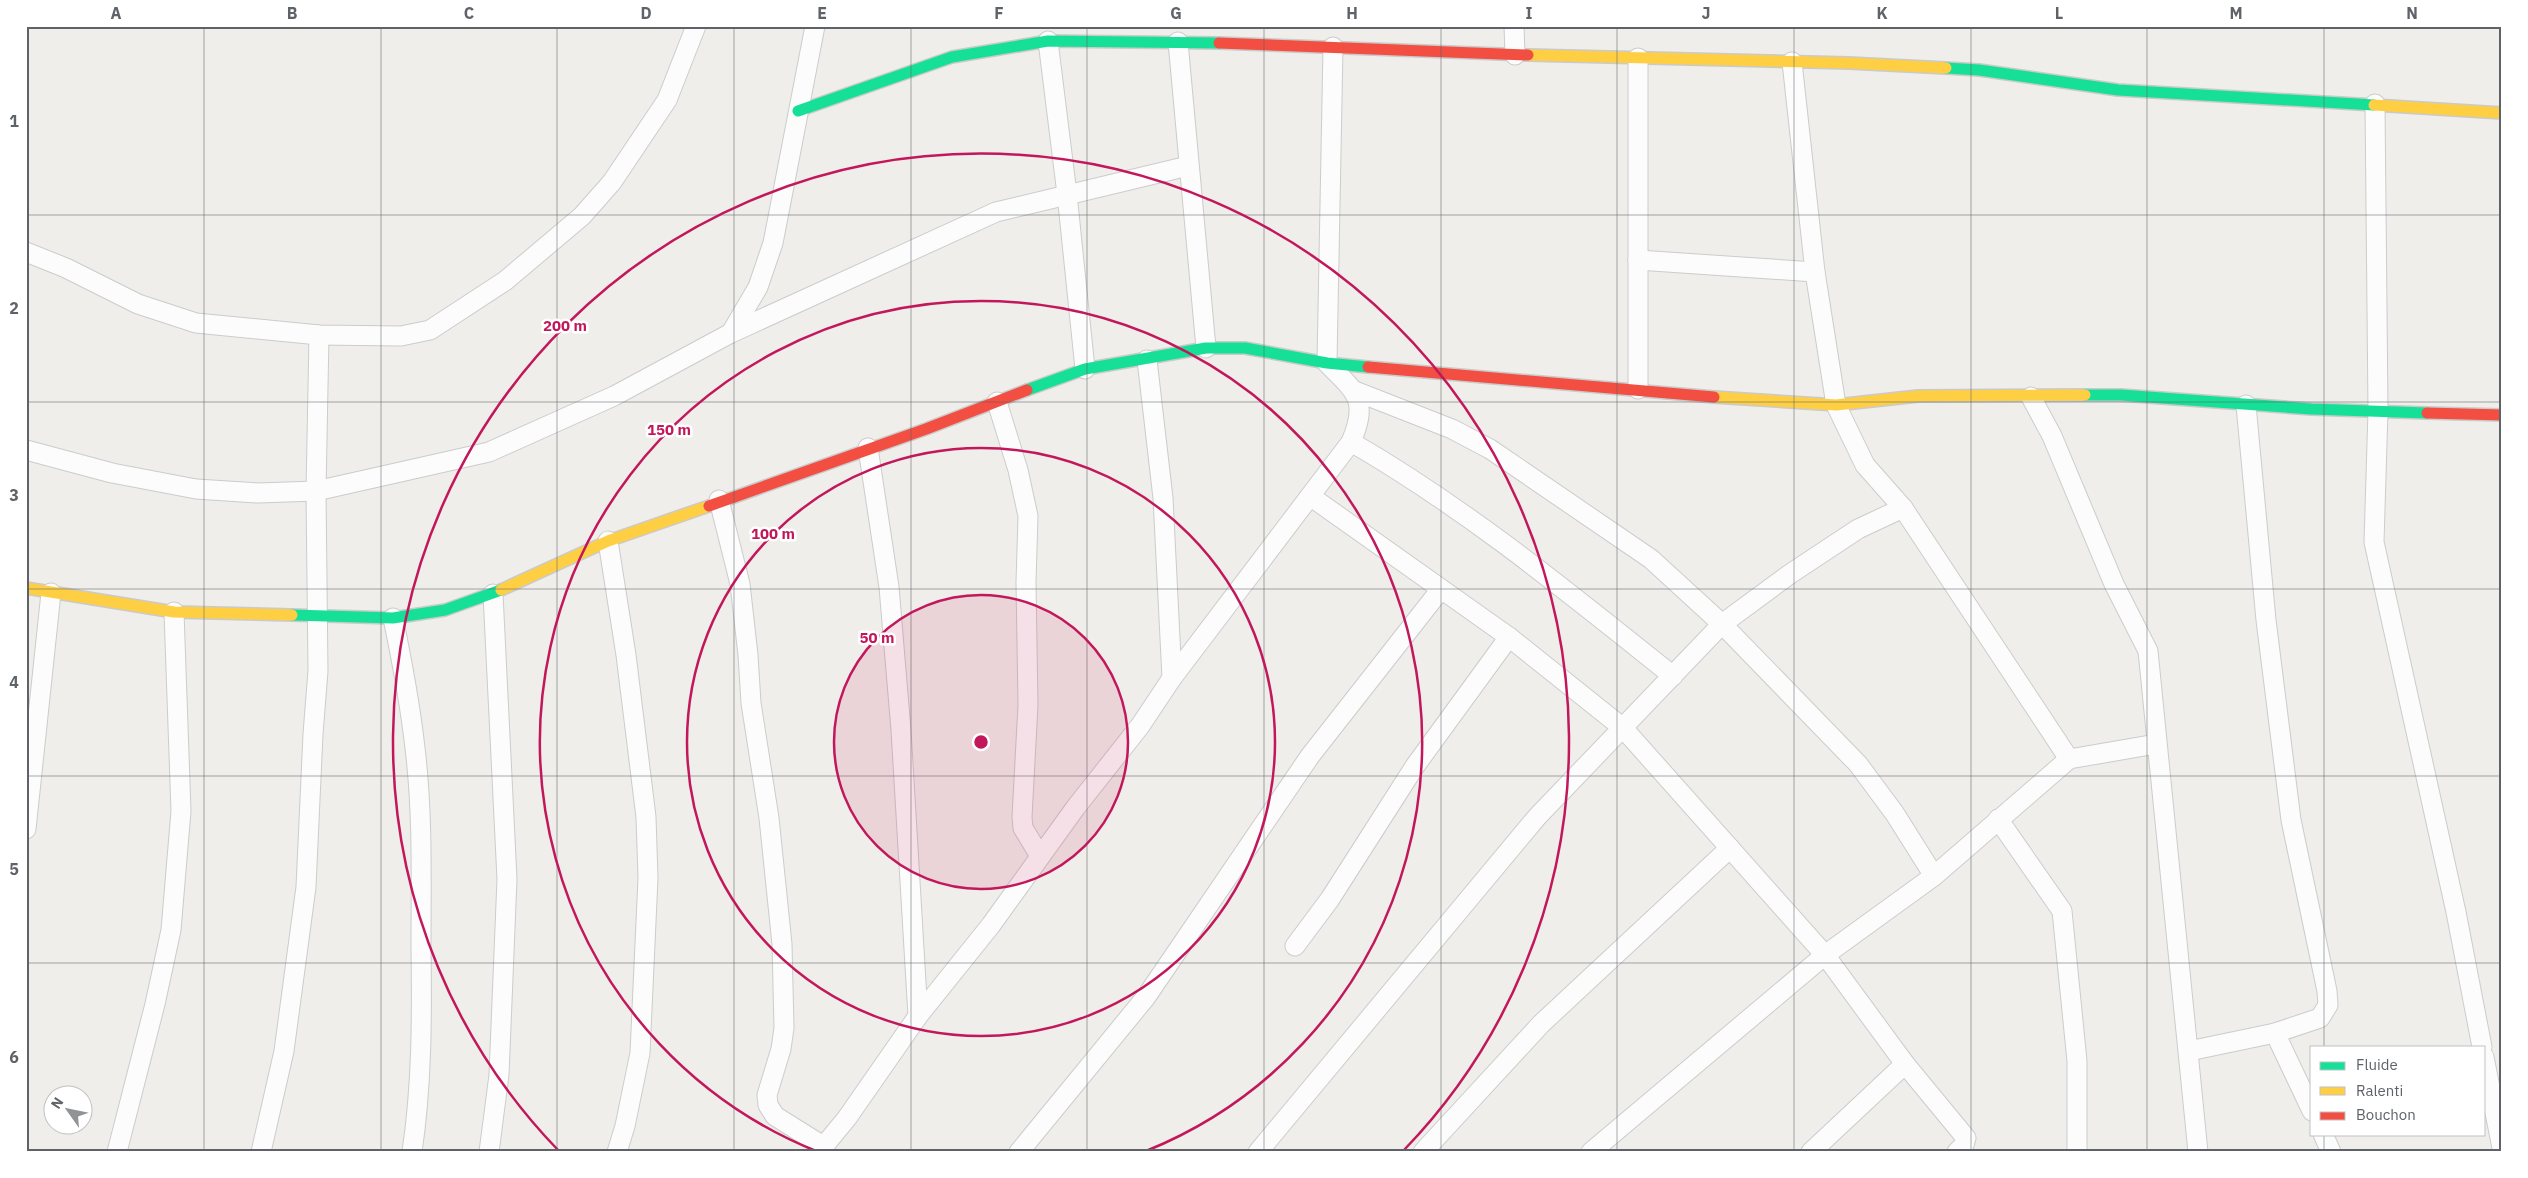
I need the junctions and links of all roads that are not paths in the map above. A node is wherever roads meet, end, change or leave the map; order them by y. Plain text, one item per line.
1 (696, 26) edge
2 (815, 26) edge
3 (1514, 26) edge
4 (1048, 41) junction
5 (1178, 42) junction
6 (1333, 47) junction
7 (1515, 55) junction
8 (1638, 58) junction
9 (1792, 62) junction
10 (2375, 104) junction
11 (798, 111) junction
12 (2502, 113) edge
13 (2502, 120) edge
14 (1188, 166) junction
15 (1067, 194) junction
16 (26, 252) edge
17 (1638, 260) junction
18 (1815, 272) junction
19 (731, 333) junction
20 (319, 335) junction
21 (1206, 348) junction
22 (1147, 360) junction
23 (1327, 363) junction
24 (1085, 369) junction
25 (1638, 389) junction
26 (1355, 391) junction
27 (2031, 397) junction
28 (998, 402) junction
29 (1836, 405) junction
30 (2246, 405) junction
31 (2378, 411) junction
32 (2502, 415) edge
33 (1352, 442) junction
34 (868, 448) junction
35 (26, 450) edge
36 (316, 491) junction
37 (1310, 496) junction
38 (719, 500) junction
39 (1903, 508) junction
40 (608, 541) junction
41 (26, 588) edge
42 (1441, 589) junction
43 (51, 593) junction
44 (493, 594) junction
45 (174, 612) junction
46 (316, 617) junction
47 (393, 618) junction
48 (1722, 624) junction
49 (1509, 637) junction
50 (1673, 676) junction
51 (1172, 678) junction
52 (1623, 728) junction
53 (2156, 744) junction
54 (2069, 759) junction
55 (1998, 819) junction
56 (26, 830) edge
57 (1730, 848) junction
58 (1040, 856) junction
59 (1934, 876) junction
60 (1295, 946) dead end
61 (1825, 955) junction
62 (918, 1016) junction
63 (2275, 1033) junction
64 (2482, 1046) edge
65 (2189, 1051) junction
66 (1905, 1064) junction
67 (2486, 1067) edge
68 (2310, 1107) edge
69 (2324, 1136) edge
70 (2502, 1148) edge
71 (821, 1149) edge
72 (117, 1152) edge
73 (261, 1152) edge
74 (412, 1152) edge
75 (489, 1152) edge
76 (617, 1152) edge
77 (1019, 1152) edge
78 (1258, 1152) edge
79 (1423, 1152) edge
80 (1591, 1152) edge
81 (1811, 1152) edge
82 (1957, 1152) edge
83 (2077, 1152) edge
84 (2198, 1152) edge
85 (2331, 1152) edge

1 - 20 street
2 - 11 street
3 - 7 street
4 - 5 street
4 - 11 street
4 - 15 street
5 - 6 street
5 - 14 street
6 - 7 street
6 - 23 street
7 - 8 street
8 - 9 street
8 - 17 street
9 - 10 street
9 - 18 street
10 - 12 street
10 - 31 street
11 - 19 street
12 - 13 street
14 - 15 street
14 - 21 street
15 - 19 street
15 - 24 street
16 - 20 street
17 - 18 street
17 - 25 street
18 - 29 street
19 - 36 street
20 - 36 street
21 - 22 street
21 - 23 street
22 - 24 street
22 - 51 street
23 - 25 street
23 - 26 street
24 - 28 street
25 - 29 street
26 - 33 street
26 - 48 street
27 - 29 street
27 - 30 street
27 - 53 street
28 - 34 street
28 - 58 street
29 - 39 street
30 - 31 street
30 - 63 street
31 - 32 street
31 - 64 street
33 - 37 street
33 - 50 street
34 - 38 street
34 - 62 street
35 - 36 street
36 - 46 street
37 - 42 street
37 - 51 street
38 - 40 street
38 - 71 street
39 - 48 street
39 - 54 street
40 - 44 street
40 - 76 street
41 - 43 street
42 - 49 street
42 - 77 street
43 - 45 street
43 - 56 street
44 - 47 street
44 - 75 street
45 - 46 street
45 - 72 street
46 - 47 street
46 - 73 street
47 - 74 street
48 - 50 street
48 - 59 street
49 - 52 street
49 - 60 street
50 - 52 street
51 - 58 street
52 - 57 street
52 - 78 street
53 - 54 street
53 - 65 street
54 - 55 street
55 - 59 street
55 - 83 street
57 - 61 street
57 - 79 street
58 - 62 street
59 - 61 street
61 - 66 street
61 - 80 street
62 - 71 street
63 - 65 street
63 - 68 street
65 - 84 street
66 - 81 street
66 - 82 street
67 - 70 street
69 - 85 street

